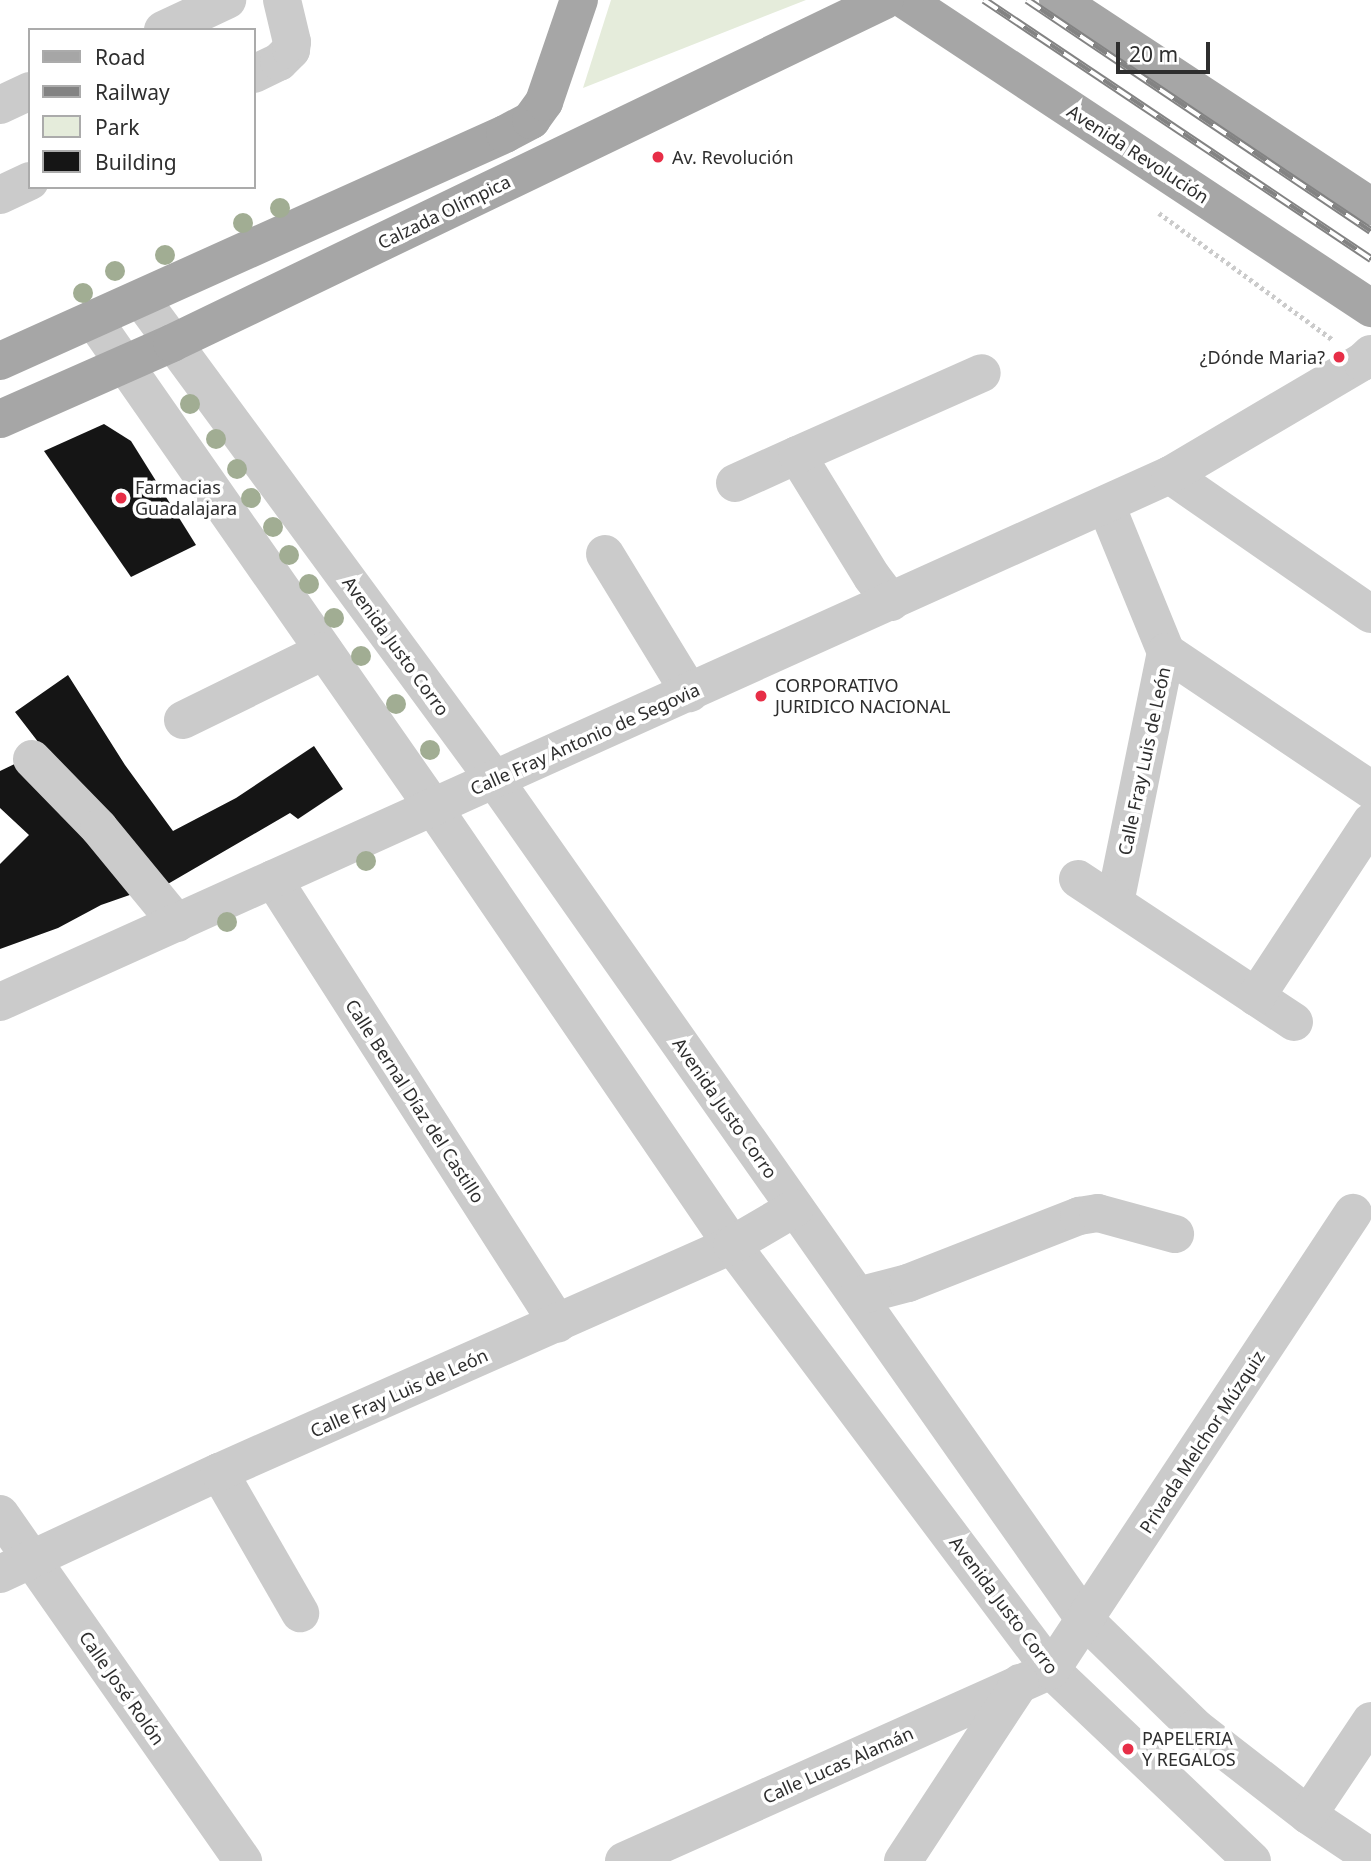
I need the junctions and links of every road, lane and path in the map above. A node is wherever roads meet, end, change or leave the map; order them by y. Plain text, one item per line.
1 (227, 0) edge
2 (282, 0) edge
3 (579, 0) edge
4 (885, 0) edge
5 (905, 0) edge
6 (1058, 0) edge
7 (167, 28) edge
8 (256, 73) edge
9 (28, 92) edge
10 (0, 105) edge
11 (28, 182) edge
12 (0, 195) edge
13 (1371, 206) edge
14 (141, 299) junction
15 (1371, 308) edge
16 (93, 319) junction
17 (172, 343) junction
18 (1371, 354) edge
19 (0, 361) edge
20 (122, 364) junction
21 (982, 373) dead end
22 (0, 419) edge
23 (797, 454) junction
24 (1170, 475) junction
25 (735, 483) dead end
26 (1106, 505) junction
27 (605, 554) dead end
28 (891, 602) junction
29 (1371, 614) edge
30 (324, 652) junction
31 (1166, 652) junction
32 (690, 693) junction
33 (183, 720) dead end
34 (32, 758) dead end
35 (494, 779) junction
36 (1371, 790) edge
37 (433, 807) junction
38 (1371, 822) edge
39 (273, 879) junction
40 (1078, 879) dead end
41 (1115, 903) junction
42 (177, 922) junction
43 (1256, 997) junction
44 (0, 1002) edge
45 (1294, 1022) dead end
46 (795, 1208) junction
47 (1353, 1213) dead end
48 (1175, 1234) dead end
49 (732, 1245) junction
50 (858, 1296) junction
51 (558, 1324) junction
52 (219, 1472) junction
53 (0, 1514) edge
54 (16, 1567) edge
55 (300, 1614) dead end
56 (1085, 1620) junction
57 (1035, 1677) junction
58 (1371, 1721) edge
59 (1308, 1815) junction
60 (1371, 1857) edge
61 (243, 1861) edge
62 (625, 1861) edge
63 (904, 1861) edge
64 (1252, 1861) edge

1 - 7 street
2 - 8 street
3 - 14 main road
4 - 17 main road, Calzada Olímpica
5 - 15 main road, Avenida Revolución
6 - 13 main road
9 - 10 street
11 - 12 street
14 - 16 main road
14 - 17 street, Avenida Justo Corro
16 - 19 main road
16 - 20 street, Avenida Justo Corro
17 - 20 main road, Calzada Olímpica
17 - 35 street, Avenida Justo Corro
18 - 24 street, Calle Fray Antonio de Segovia
20 - 22 main road, Calzada Olímpica
20 - 30 street, Avenida Justo Corro
21 - 23 street
23 - 25 street
23 - 28 street
24 - 26 street, Calle Fray Antonio de Segovia
24 - 29 street
26 - 28 street, Calle Fray Antonio de Segovia
26 - 31 street, Calle Fray Luis de León
27 - 32 street
28 - 32 street, Calle Fray Antonio de Segovia
30 - 33 street
30 - 37 street, Avenida Justo Corro
31 - 36 street
31 - 41 street, Calle Fray Luis de León
32 - 35 street, Calle Fray Antonio de Segovia
34 - 42 street
35 - 37 street, Calle Fray Antonio de Segovia
35 - 46 street, Avenida Justo Corro
37 - 39 street, Calle Fray Antonio de Segovia
37 - 49 street, Avenida Justo Corro
38 - 43 street
39 - 42 street, Calle Fray Antonio de Segovia
39 - 51 street, Calle Bernal Díaz del Castillo
40 - 41 street
41 - 43 street
42 - 44 street, Calle Fray Antonio de Segovia
43 - 45 street
46 - 49 street, Calle Fray Luis de León
46 - 50 street, Avenida Justo Corro
47 - 56 street, Privada Melchor Múzquiz
48 - 50 street
49 - 51 street, Calle Fray Luis de León
49 - 57 street, Avenida Justo Corro
50 - 56 street, Avenida Justo Corro
51 - 52 street, Calle Fray Luis de León
52 - 54 street, Calle Fray Luis de León
52 - 55 street
53 - 54 street, Calle José Rolón
54 - 61 street, Calle José Rolón
56 - 57 street, Privada Melchor Múzquiz
56 - 59 street, Avenida Justo Corro
57 - 62 street, Calle Lucas Alamán
57 - 63 street, Privada Melchor Múzquiz
57 - 64 street, Avenida Justo Corro
58 - 59 street
59 - 60 street, Avenida Justo Corro

